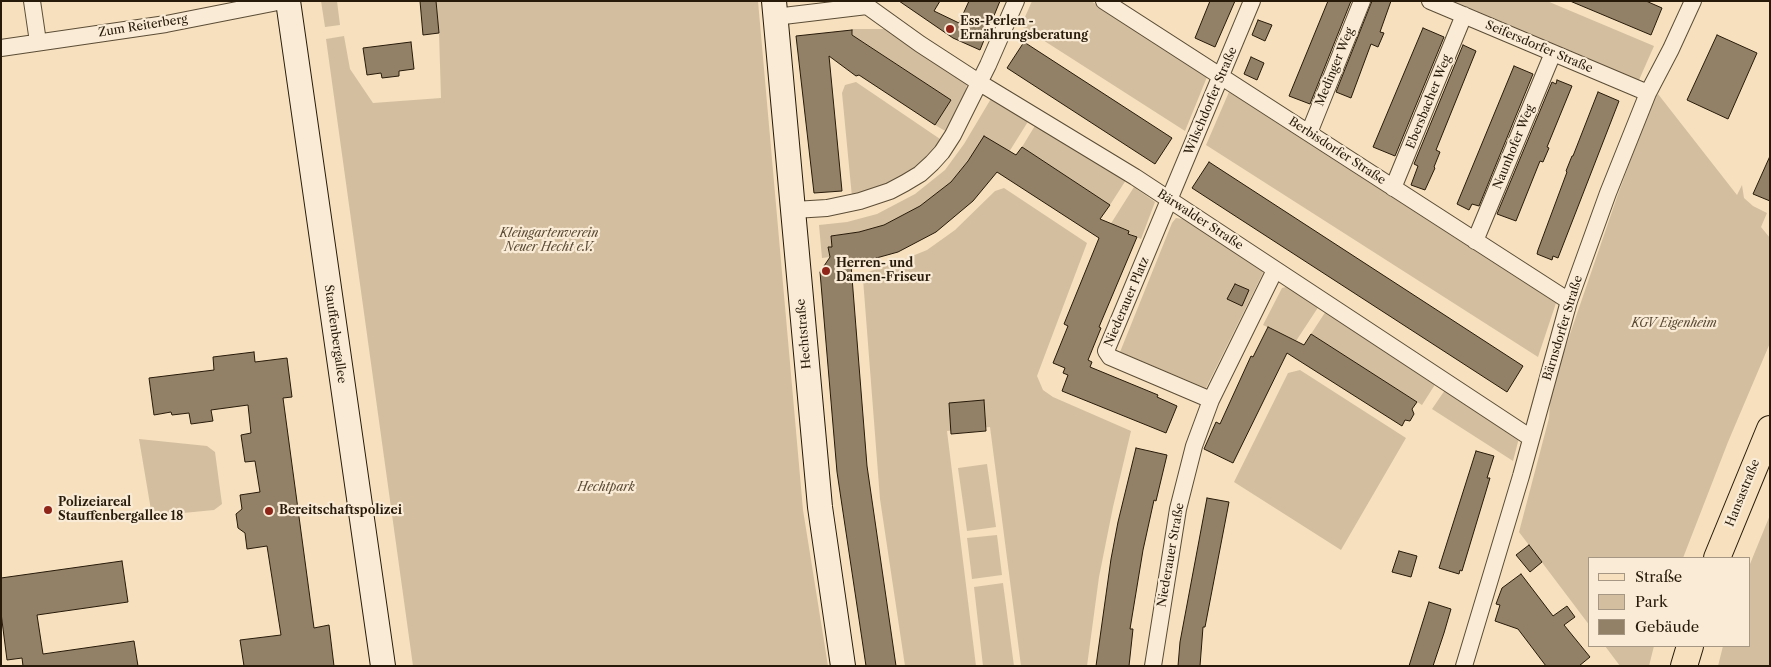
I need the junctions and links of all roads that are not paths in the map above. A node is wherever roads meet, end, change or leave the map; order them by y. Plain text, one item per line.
1 (32, 1) edge
2 (284, 1) edge
3 (288, 1) edge
4 (1016, 1) edge
5 (1104, 1) edge
6 (1252, 1) edge
7 (1362, 1) edge
8 (1430, 1) edge
9 (1693, 1) edge
10 (865, 3) edge
11 (1129, 8) edge
12 (775, 9) edge
13 (1464, 15) junction
14 (38, 42) junction
15 (1, 48) edge
16 (1553, 53) junction
17 (1221, 76) junction
18 (980, 83) junction
19 (1648, 93) junction
20 (1309, 134) junction
21 (1394, 188) junction
22 (1169, 200) junction
23 (794, 210) junction
24 (1475, 241) junction
25 (1275, 270) junction
26 (1569, 301) junction
27 (1211, 400) junction
28 (1770, 429) edge
29 (1531, 438) junction
30 (1716, 557) edge
31 (1690, 647) edge
32 (383, 666) edge
33 (844, 666) edge
34 (1153, 666) edge
35 (1464, 666) edge
36 (1684, 666) edge

1 - 14 street
2 - 14 street, Zum Reiterberg
3 - 32 main road, Stauffenbergallee
4 - 18 street
5 - 11 street, Berbisdorfer Straße
6 - 17 street, Wilschdorfer Straße
7 - 20 street, Medinger Weg
8 - 13 street, Seifersdorfer Straße
9 - 19 street, Bärnsdorfer Straße
10 - 12 street, Bärwalder Straße
10 - 18 street, Bärwalder Straße
11 - 17 street, Berbisdorfer Straße
12 - 23 main road, Hechtstraße
13 - 16 street, Seifersdorfer Straße
13 - 21 street, Ebersbacher Weg
14 - 15 street, Zum Reiterberg
16 - 19 street, Seifersdorfer Straße
16 - 24 street, Naunhofer Weg
17 - 20 street, Berbisdorfer Straße
17 - 22 street, Wilschdorfer Straße
18 - 22 street, Bärwalder Straße
18 - 23 street
19 - 26 street, Bärnsdorfer Straße
20 - 21 street, Berbisdorfer Straße
21 - 24 street, Berbisdorfer Straße
22 - 25 street, Bärwalder Straße
22 - 27 street, Niederauer Platz
23 - 33 main road, Hechtstraße
24 - 26 street, Berbisdorfer Straße
25 - 27 street
25 - 29 street, Bärwalder Straße
26 - 29 street, Bärnsdorfer Straße
27 - 34 street, Niederauer Straße
28 - 30 main road, Hansastraße
29 - 35 street, Bärnsdorfer Straße
31 - 36 main road

